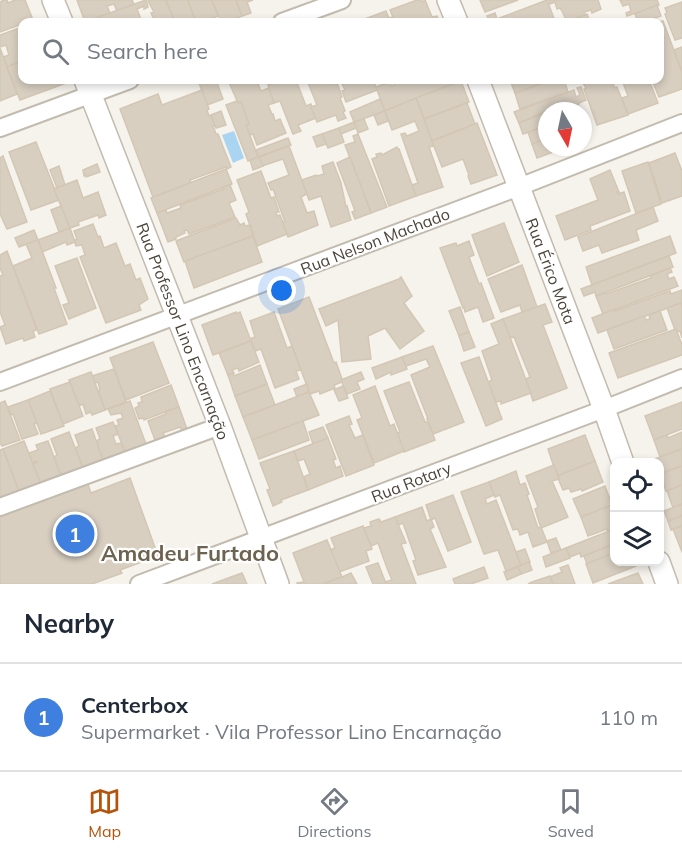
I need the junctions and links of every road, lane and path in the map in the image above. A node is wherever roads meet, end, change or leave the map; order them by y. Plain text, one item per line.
1 (53, 0) edge
2 (342, 0) edge
3 (448, 0) edge
4 (60, 18) edge
5 (293, 18) edge
6 (455, 18) edge
7 (106, 84) edge
8 (480, 84) edge
9 (88, 87) edge
10 (682, 123) edge
11 (0, 128) edge
12 (519, 187) junction
13 (176, 315) junction
14 (682, 378) edge
15 (0, 382) edge
16 (604, 409) junction
17 (219, 426) junction
18 (622, 458) edge
19 (0, 507) edge
20 (262, 539) junction
21 (661, 566) edge
22 (139, 584) edge
23 (278, 584) edge
24 (667, 584) edge

1 - 4 street
2 - 5 street
3 - 6 street
7 - 9 street
8 - 12 street, Rua Érico Mota
9 - 11 street
9 - 13 street, Rua Professor Lino Encarnação
10 - 12 street, Rua Nelson Machado
12 - 13 street, Rua Nelson Machado
12 - 16 street, Rua Érico Mota
13 - 15 street, Rua Nelson Machado
13 - 17 street, Rua Professor Lino Encarnação
14 - 16 street, Rua Rotary
16 - 18 street, Rua Érico Mota
16 - 20 street, Rua Rotary
17 - 19 street
17 - 20 street, Rua Professor Lino Encarnação
20 - 22 street, Rua Rotary
20 - 23 street, Rua Professor Lino Encarnação
21 - 24 street

